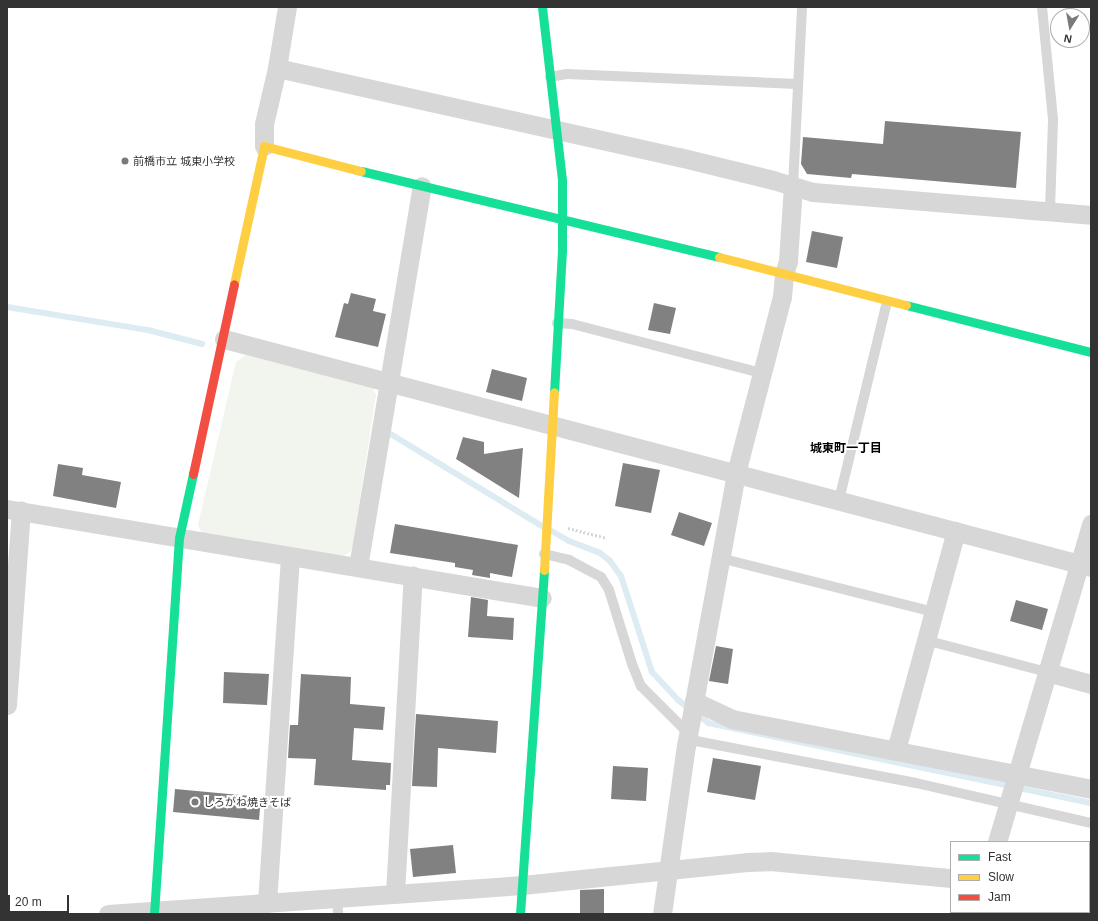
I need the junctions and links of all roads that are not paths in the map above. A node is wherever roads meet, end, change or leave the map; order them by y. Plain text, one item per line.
1 (287, 7) edge
2 (542, 7) edge
3 (802, 7) edge
4 (1042, 7) edge
5 (277, 68) junction
6 (550, 77) junction
7 (798, 84) junction
8 (556, 130) junction
9 (264, 146) junction
10 (422, 186) junction
11 (793, 186) junction
12 (1050, 212) junction
13 (1091, 215) edge
14 (560, 217) junction
15 (784, 274) junction
16 (887, 302) junction
17 (557, 323) junction
18 (224, 339) junction
19 (1091, 352) edge
20 (762, 373) junction
21 (389, 382) junction
22 (551, 425) junction
23 (736, 473) junction
24 (839, 500) junction
25 (14, 510) edge
26 (1091, 524) edge
27 (956, 532) junction
28 (179, 538) junction
29 (544, 554) junction
30 (290, 557) junction
31 (720, 558) junction
32 (1085, 566) edge
33 (358, 567) junction
34 (413, 576) junction
35 (542, 598) junction
36 (933, 612) junction
37 (925, 640) junction
38 (1047, 672) junction
39 (1091, 684) edge
40 (694, 702) junction
41 (7, 705) edge
42 (689, 732) junction
43 (896, 750) junction
44 (1091, 789) edge
45 (1012, 790) junction
46 (1091, 823) edge
47 (998, 841) edge
48 (669, 869) junction
49 (950, 878) edge
50 (522, 885) junction
51 (395, 894) junction
52 (267, 903) junction
53 (337, 906) edge
54 (154, 912) edge
55 (108, 914) edge
56 (520, 914) edge
57 (662, 914) edge

1 - 5 street
2 - 6 street
3 - 7 lane
4 - 12 lane
5 - 8 street
5 - 9 street
6 - 7 lane
6 - 8 street
7 - 11 lane
8 - 11 street
8 - 14 street
9 - 10 street
9 - 18 street
10 - 14 street
10 - 21 street
11 - 12 street
11 - 15 street
12 - 13 street
14 - 15 street
14 - 17 street
15 - 16 street
15 - 20 street
16 - 19 street
16 - 24 lane
17 - 20 lane
17 - 22 street
18 - 21 street
18 - 28 street
20 - 23 street
21 - 22 street
21 - 33 street
22 - 23 street
22 - 29 street
23 - 24 street
23 - 31 street
24 - 27 street
25 - 28 street
25 - 41 street
26 - 32 street
27 - 32 street
27 - 36 street
28 - 30 street
28 - 54 street
29 - 35 street
29 - 42 lane
30 - 33 street
30 - 52 street
31 - 36 lane
31 - 40 street
32 - 38 street
33 - 34 street
34 - 35 street
34 - 51 street
35 - 50 street
36 - 37 street
37 - 38 lane
37 - 43 street
38 - 39 street
38 - 45 street
40 - 42 street
40 - 43 street
42 - 45 lane
42 - 48 street
43 - 45 street
44 - 45 street
45 - 46 lane
45 - 47 street
48 - 49 street
48 - 50 street
48 - 57 street
50 - 51 street
50 - 56 street
51 - 53 street
52 - 53 street
52 - 54 street
54 - 55 street

